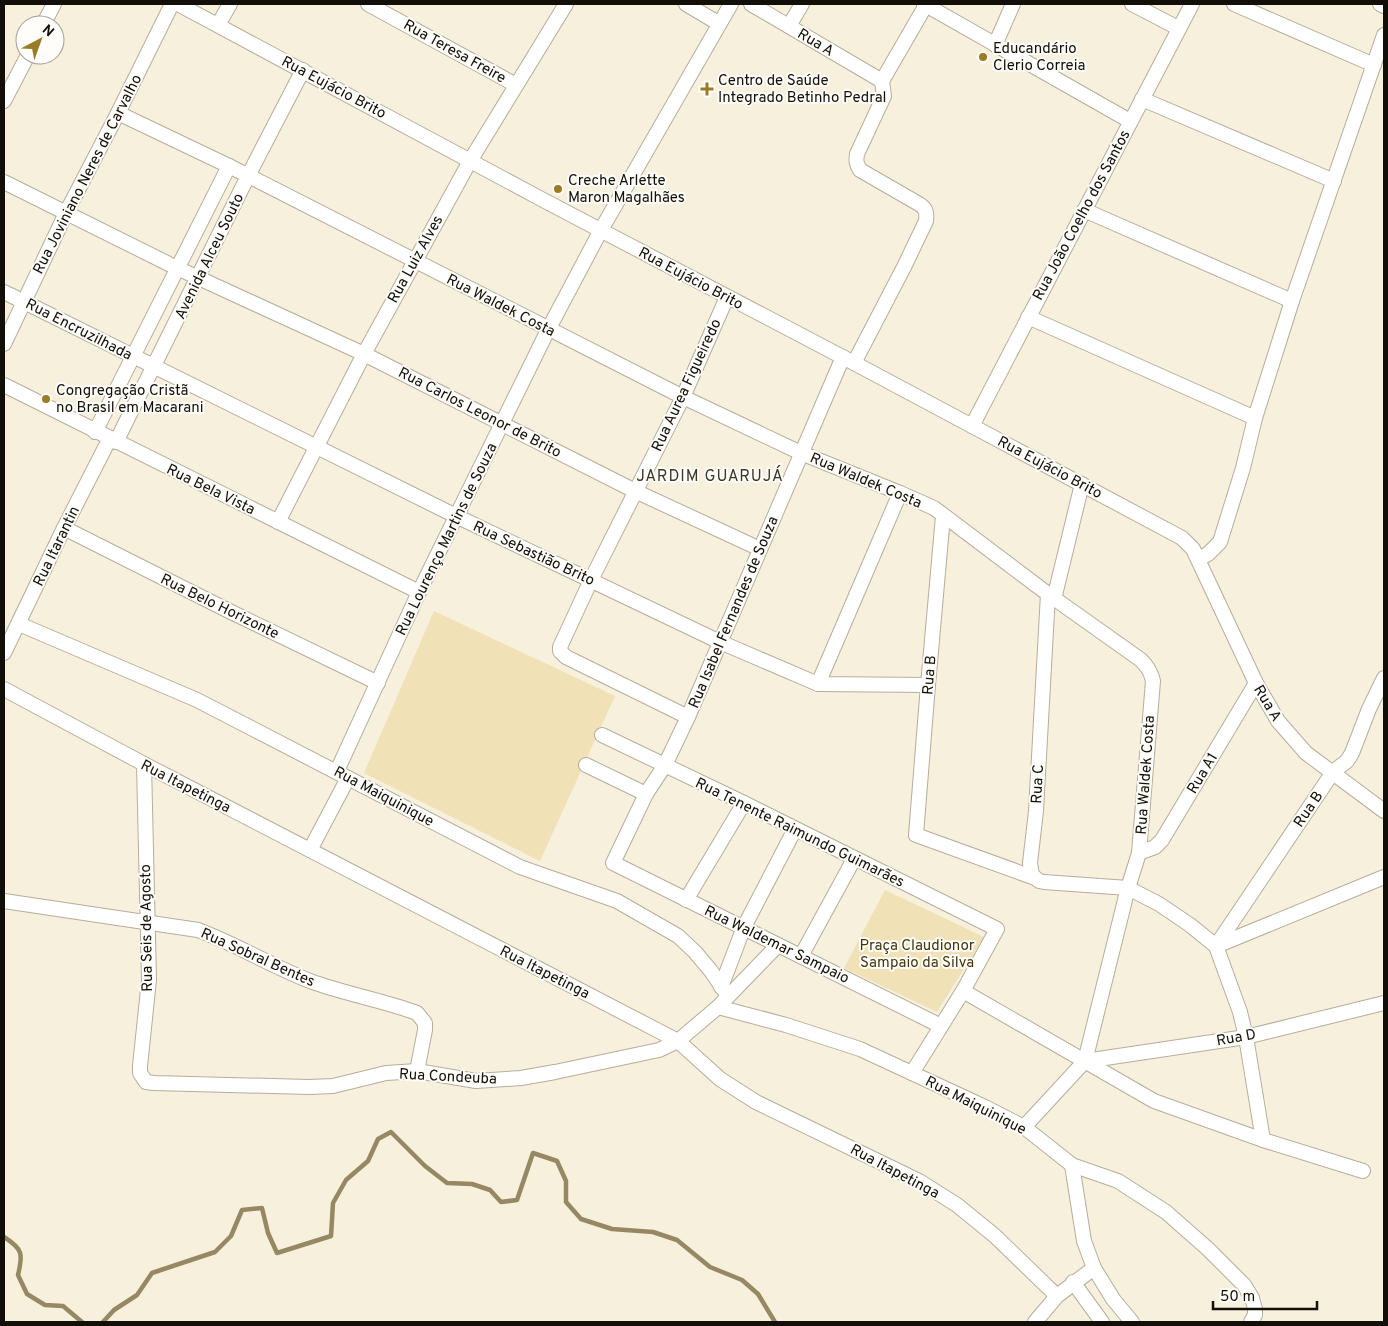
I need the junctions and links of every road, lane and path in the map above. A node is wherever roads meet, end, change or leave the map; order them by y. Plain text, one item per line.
1 (172, 4) edge
2 (178, 4) edge
3 (230, 4) edge
4 (368, 4) edge
5 (566, 4) edge
6 (686, 4) edge
7 (730, 4) edge
8 (751, 4) edge
9 (802, 4) edge
10 (925, 4) edge
11 (1013, 4) edge
12 (1132, 4) edge
13 (1192, 4) edge
14 (1234, 4) edge
15 (1380, 4) edge
16 (1384, 6) edge
17 (718, 23) junction
18 (218, 25) junction
19 (789, 26) junction
20 (1178, 28) junction
21 (1384, 34) edge
22 (995, 45) junction
23 (23, 65) edge
24 (1374, 65) junction
25 (303, 70) junction
26 (882, 81) junction
27 (516, 85) junction
28 (1142, 99) junction
29 (4, 102) edge
30 (118, 113) junction
31 (1130, 121) junction
32 (470, 160) junction
33 (229, 166) junction
34 (248, 176) junction
35 (4, 182) edge
36 (1334, 182) junction
37 (1084, 210) junction
38 (66, 213) junction
39 (601, 230) junction
40 (414, 261) junction
41 (177, 268) junction
42 (198, 278) junction
43 (4, 292) edge
44 (727, 296) junction
45 (1292, 301) junction
46 (24, 302) junction
47 (1028, 317) junction
48 (548, 330) junction
49 (4, 344) edge
50 (364, 354) junction
51 (133, 357) junction
52 (849, 360) junction
53 (154, 368) junction
54 (4, 385) edge
55 (683, 396) junction
56 (1255, 418) junction
57 (502, 423) junction
58 (972, 426) junction
59 (95, 432) junction
60 (113, 440) junction
61 (317, 446) junction
62 (801, 453) junction
63 (1082, 484) junction
64 (635, 491) junction
65 (900, 493) junction
66 (456, 516) junction
67 (943, 516) junction
68 (278, 522) junction
69 (64, 528) junction
70 (760, 549) junction
71 (1198, 559) junction
72 (591, 580) junction
73 (419, 592) junction
74 (1050, 597) junction
75 (19, 624) junction
76 (720, 642) junction
77 (4, 653) edge
78 (1384, 678) edge
79 (378, 683) junction
80 (1256, 683) junction
81 (818, 684) junction
82 (928, 685) junction
83 (4, 689) edge
84 (688, 716) junction
85 (602, 735) dead end
86 (144, 764) junction
87 (586, 765) dead end
88 (665, 765) junction
89 (1333, 772) junction
90 (343, 774) junction
91 (646, 794) junction
92 (744, 803) junction
93 (1384, 811) edge
94 (795, 829) junction
95 (310, 850) junction
96 (1139, 853) junction
97 (854, 858) junction
98 (613, 863) joint
99 (1384, 876) edge
100 (1035, 878) junction
101 (1128, 888) junction
102 (686, 900) junction
103 (4, 901) edge
104 (146, 922) junction
105 (744, 927) junction
106 (778, 945) junction
107 (1216, 946) junction
108 (801, 956) junction
109 (724, 991) junction
110 (964, 991) junction
111 (1384, 1003) edge
112 (718, 1007) junction
113 (941, 1026) junction
114 (1246, 1036) junction
115 (678, 1041) junction
116 (1085, 1061) junction
117 (417, 1071) junction
118 (912, 1073) junction
119 (154, 1083) joint
120 (1024, 1127) junction
121 (1263, 1140) junction
122 (1072, 1165) junction
123 (1363, 1171) dead end
124 (1094, 1268) junction
125 (1073, 1282) junction
126 (1057, 1296) junction
127 (1035, 1322) edge
128 (1102, 1322) edge
129 (1132, 1322) edge
130 (1251, 1322) edge

1 - 30 street, Rua Joviniano Neres de Carvalho
2 - 18 street, Rua Eujácio Brito
3 - 18 street
4 - 27 street, Rua Teresa Freire
5 - 27 street, Rua Luiz Alves
6 - 17 street
7 - 17 street, Rua Lourenço Martins de Souza
8 - 19 street, Rua A
9 - 19 street
10 - 22 street
10 - 26 street
11 - 22 street
12 - 20 street
13 - 20 street, Rua João Coelho dos Santos
14 - 24 street
15 - 16 street
17 - 39 street, Rua Lourenço Martins de Souza
18 - 25 street, Rua Eujácio Brito
19 - 26 street, Rua A
20 - 28 street, Rua João Coelho dos Santos
21 - 24 street
22 - 31 street
23 - 29 street
24 - 36 street
25 - 32 street, Rua Eujácio Brito
25 - 34 street, Avenida Alceu Souto
26 - 52 street, Rua Isabel Fernandes de Souza
27 - 32 street, Rua Luiz Alves
28 - 31 street, Rua João Coelho dos Santos
28 - 36 street
30 - 33 street, Rua Waldek Costa
30 - 38 street, Rua Joviniano Neres de Carvalho
31 - 37 street, Rua João Coelho dos Santos
32 - 39 street, Rua Eujácio Brito
32 - 40 street, Rua Luiz Alves
33 - 34 street, Rua Waldek Costa
33 - 41 street, Avenida Alceu Souto
34 - 40 street, Rua Waldek Costa
34 - 42 street, Avenida Alceu Souto
35 - 38 street, Rua Carlos Leonor de Brito
36 - 45 street
37 - 45 street
37 - 47 street, Rua João Coelho dos Santos
38 - 41 street, Rua Carlos Leonor de Brito
38 - 46 street, Rua Joviniano Neres de Carvalho
39 - 44 street, Rua Eujácio Brito
39 - 48 street, Rua Lourenço Martins de Souza
40 - 48 street, Rua Waldek Costa
40 - 50 street, Rua Luiz Alves
41 - 42 street, Rua Carlos Leonor de Brito
41 - 51 street, Avenida Alceu Souto
42 - 50 street, Rua Carlos Leonor de Brito
42 - 53 street, Avenida Alceu Souto
43 - 46 street, Rua Encruzilhada
44 - 52 street, Rua Eujácio Brito
44 - 55 street, Rua Aurea Figueiredo
45 - 56 street
46 - 49 street, Rua Joviniano Neres de Carvalho
46 - 51 street, Rua Encruzilhada
47 - 56 street
47 - 58 street, Rua João Coelho dos Santos
48 - 55 street, Rua Waldek Costa
48 - 57 street, Rua Lourenço Martins de Souza
50 - 57 street, Rua Carlos Leonor de Brito
50 - 61 street, Rua Luiz Alves
51 - 53 street, Rua Encruzilhada
51 - 59 street, Avenida Alceu Souto
52 - 58 street, Rua Eujácio Brito
52 - 62 street, Rua Isabel Fernandes de Souza
53 - 60 street, Avenida Alceu Souto
53 - 61 street, Rua Sebastião Brito
54 - 59 street, Rua Bela Vista
55 - 62 street, Rua Waldek Costa
55 - 64 street, Rua Aurea Figueiredo
56 - 71 street
57 - 64 street, Rua Carlos Leonor de Brito
57 - 66 street, Rua Lourenço Martins de Souza
58 - 63 street, Rua Eujácio Brito
59 - 60 street, Rua Bela Vista
60 - 68 street, Rua Bela Vista
60 - 69 street, Rua Itarantin
61 - 66 street, Rua Sebastião Brito
61 - 68 street, Rua Luiz Alves
62 - 65 street, Rua Waldek Costa
62 - 70 street, Rua Isabel Fernandes de Souza
63 - 71 street, Rua Eujácio Brito
63 - 74 street, Rua C
64 - 70 street, Rua Carlos Leonor de Brito
64 - 72 street, Rua Aurea Figueiredo
65 - 67 street, Rua Waldek Costa
65 - 81 street
66 - 72 street, Rua Sebastião Brito
66 - 73 street, Rua Lourenço Martins de Souza
67 - 74 street, Rua Waldek Costa
67 - 82 street, Rua B
68 - 73 street, Rua Bela Vista
69 - 75 street, Rua Itarantin
69 - 79 street, Rua Belo Horizonte
70 - 76 street, Rua Isabel Fernandes de Souza
71 - 80 street, Rua A
72 - 76 street, Rua Sebastião Brito
72 - 84 street, Rua Aurea Figueiredo
73 - 79 street, Rua Lourenço Martins de Souza
74 - 96 street, Rua Waldek Costa
74 - 100 street, Rua C
75 - 77 street, Rua Itarantin
75 - 90 street, Rua Maiquinique
76 - 81 street, Rua Sebastião Brito
76 - 84 street, Rua Isabel Fernandes de Souza
78 - 89 street, Rua B
79 - 90 street, Rua Lourenço Martins de Souza
80 - 89 street, Rua A
80 - 96 street, Rua A1
81 - 82 street, Rua Sebastião Brito
82 - 100 street, Rua B
83 - 86 street, Rua Itapetinga
84 - 88 street, Rua Isabel Fernandes de Souza
85 - 88 street, Rua Tenente Raimundo Guimarães
86 - 95 street, Rua Itapetinga
86 - 104 street, Rua Seis de Agosto
87 - 91 street
88 - 91 street, Rua Isabel Fernandes de Souza
88 - 92 street, Rua Tenente Raimundo Guimarães
89 - 93 street, Rua A
89 - 107 street, Rua B
90 - 95 street, Rua Lourenço Martins de Souza
90 - 109 street, Rua Maiquinique
91 - 98 street, Rua Isabel Fernandes de Souza
92 - 94 street, Rua Tenente Raimundo Guimarães
92 - 102 street
94 - 97 street, Rua Tenente Raimundo Guimarães
94 - 105 street
95 - 115 street, Rua Itapetinga
96 - 101 street, Rua Waldek Costa
97 - 108 street
97 - 110 street, Rua Tenente Raimundo Guimarães
98 - 102 street, Rua Waldemar Sampaio
99 - 107 street
100 - 101 street
101 - 107 street
101 - 116 street, Rua Waldek Costa
102 - 105 street, Rua Waldemar Sampaio
103 - 104 street, Rua Sobral Bentes
104 - 117 street, Rua Sobral Bentes
104 - 119 street, Rua Seis de Agosto
105 - 106 street, Rua Waldemar Sampaio
105 - 109 street
106 - 108 street, Rua Waldemar Sampaio
106 - 109 street, Rua Condeuba
107 - 114 street
108 - 113 street, Rua Waldemar Sampaio
109 - 112 street, Rua Condeuba
110 - 113 street
110 - 116 street
111 - 114 street, Rua D
112 - 115 street, Rua Condeuba
112 - 118 street, Rua Maiquinique
113 - 118 street
114 - 116 street, Rua D
114 - 121 street
115 - 117 street, Rua Condeuba
115 - 126 street, Rua Itapetinga
116 - 120 street, Rua Waldek Costa
116 - 121 street
117 - 119 street, Rua Condeuba
118 - 120 street, Rua Maiquinique
120 - 122 street, Rua Maiquinique
121 - 123 street
122 - 124 street
122 - 130 street, Rua Maiquinique
124 - 125 street
124 - 129 street
125 - 126 street
125 - 128 street
126 - 127 street

